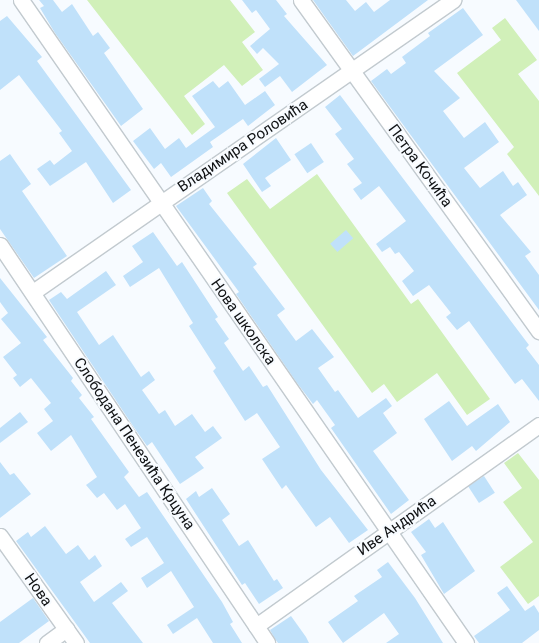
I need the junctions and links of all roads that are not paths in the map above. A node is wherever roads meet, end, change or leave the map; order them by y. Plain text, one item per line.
1 (21, 0) edge
2 (301, 0) edge
3 (453, 0) edge
4 (353, 72) junction
5 (159, 202) junction
6 (0, 245) edge
7 (33, 292) junction
8 (539, 331) edge
9 (539, 425) edge
10 (388, 532) junction
11 (0, 536) edge
12 (256, 626) junction
13 (66, 629) junction
14 (48, 643) edge
15 (76, 643) edge
16 (267, 643) edge
17 (466, 643) edge

1 - 5 street, Нова школска
2 - 4 street, Петра Кочића
3 - 4 street, Владимира Роловића
4 - 5 street, Владимира Роловића
4 - 8 street, Петра Кочића
5 - 7 street, Владимира Роловића
5 - 10 street, Нова школска
6 - 7 street, Слободана Пенезића Крцуна
7 - 12 street, Слободана Пенезића Крцуна
9 - 10 street, Иве Андрића
10 - 12 street, Иве Андрића
10 - 17 street, Нова школска
11 - 13 street, Нова
12 - 16 street, Слободана Пенезића Крцуна
13 - 14 street
13 - 15 street, Нова

